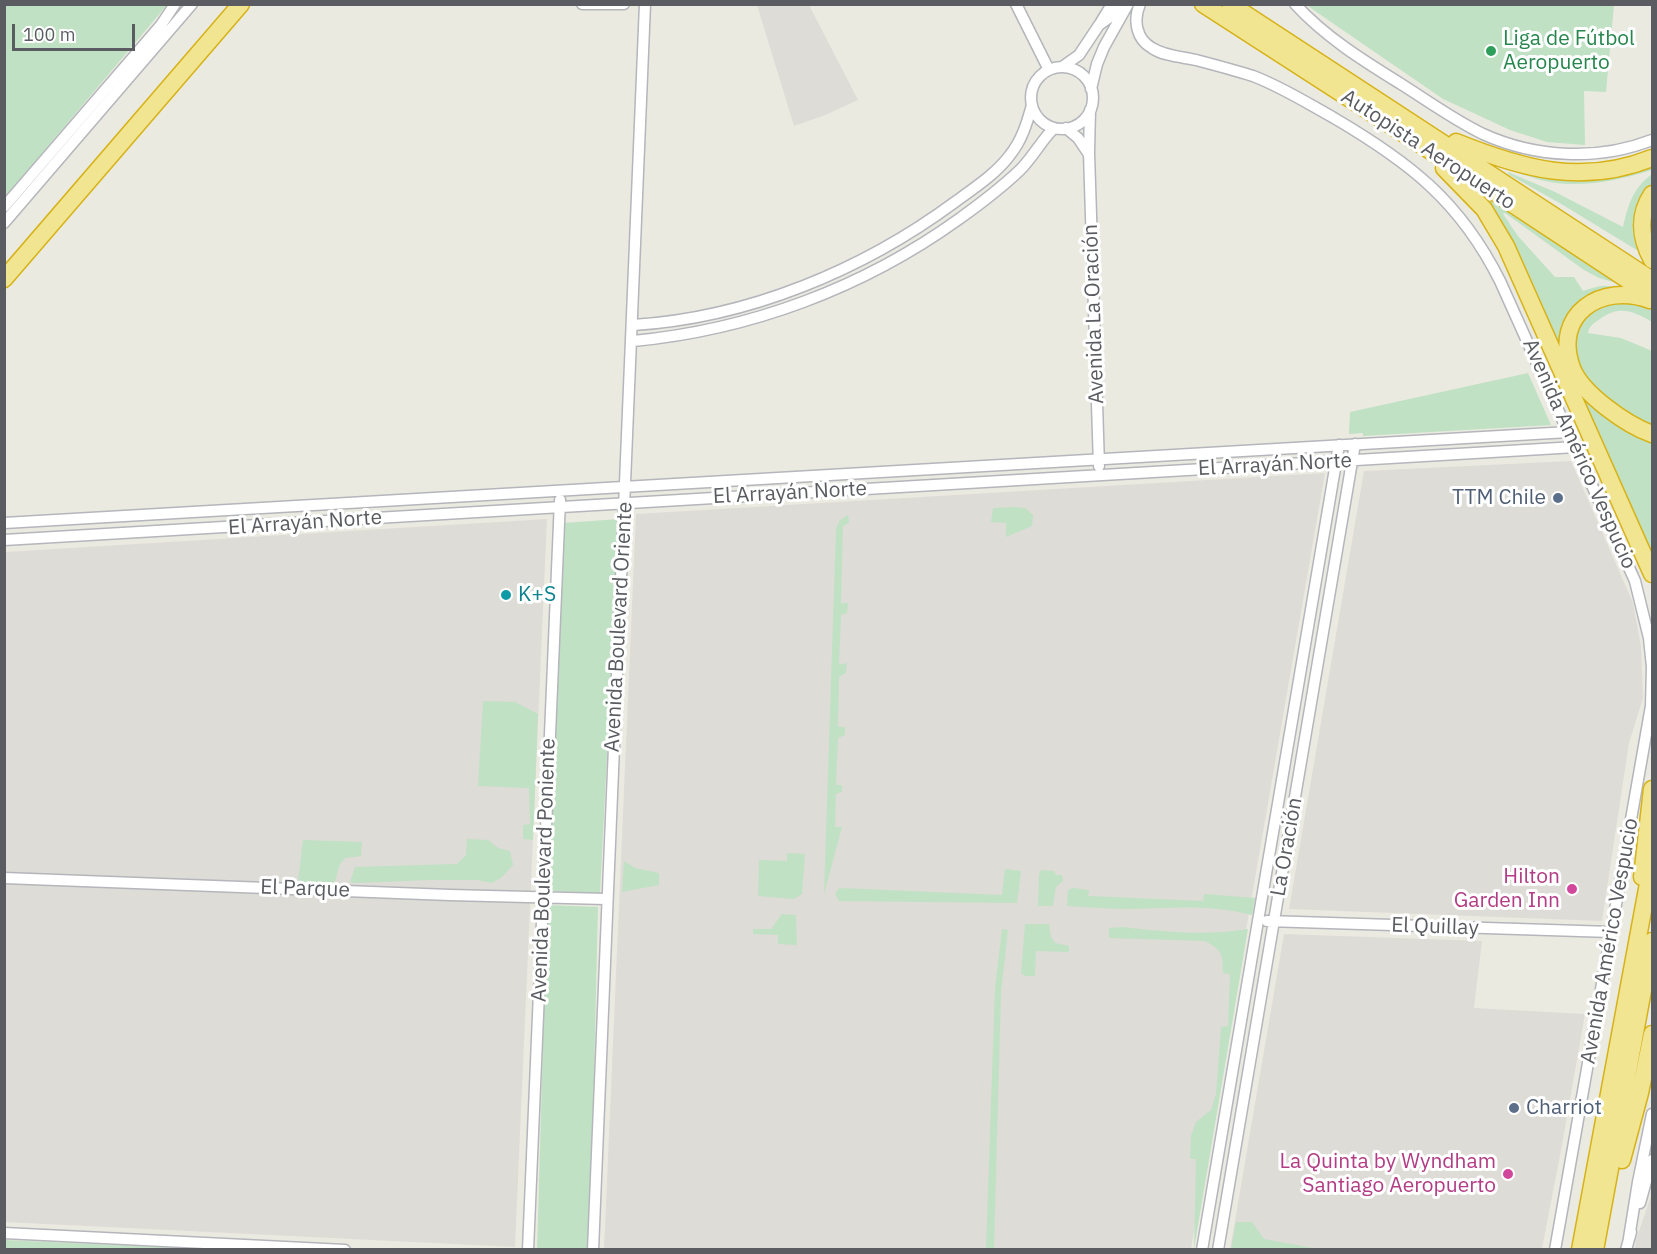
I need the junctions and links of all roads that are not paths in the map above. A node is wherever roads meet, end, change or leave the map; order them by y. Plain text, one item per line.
1 (175, 4) edge
2 (192, 4) edge
3 (227, 4) edge
4 (241, 4) edge
5 (582, 4) edge
6 (624, 4) edge
7 (645, 4) edge
8 (1016, 4) edge
9 (1112, 4) edge
10 (1127, 4) edge
11 (1140, 4) edge
12 (1203, 4) edge
13 (1230, 4) edge
14 (1295, 4) edge
15 (1099, 25) junction
16 (1062, 67) junction
17 (1048, 70) junction
18 (1091, 89) junction
19 (1032, 105) junction
20 (1090, 110) junction
21 (1054, 128) junction
22 (1066, 128) junction
23 (1420, 136) junction
24 (1653, 140) edge
25 (1089, 153) junction
26 (1653, 158) edge
27 (1653, 194) edge
28 (4, 207) edge
29 (4, 223) edge
30 (1653, 260) edge
31 (12, 261) edge
32 (1653, 280) edge
33 (4, 282) edge
34 (1653, 296) edge
35 (1653, 301) edge
36 (633, 325) junction
37 (633, 341) junction
38 (1569, 432) junction
39 (1653, 434) edge
40 (1355, 444) junction
41 (1339, 445) junction
42 (1576, 447) junction
43 (1099, 459) junction
44 (1353, 460) junction
45 (1336, 461) junction
46 (1100, 475) junction
47 (625, 487) junction
48 (561, 490) junction
49 (625, 503) junction
50 (560, 506) junction
51 (4, 523) edge
52 (4, 540) edge
53 (1653, 574) edge
54 (1653, 789) edge
55 (1653, 862) edge
56 (4, 878) edge
57 (543, 898) junction
58 (606, 899) junction
59 (1258, 920) junction
60 (1274, 922) junction
61 (1611, 932) junction
62 (1653, 941) edge
63 (1636, 949) junction
64 (1653, 1034) edge
65 (1653, 1114) edge
66 (1653, 1160) edge
67 (4, 1233) edge
68 (1628, 1244) edge
69 (1596, 1247) edge
70 (345, 1250) edge
71 (528, 1250) edge
72 (593, 1250) edge
73 (1202, 1250) edge
74 (1218, 1250) edge
75 (1555, 1250) edge
76 (1580, 1250) edge

1 - 28 street
2 - 29 street
3 - 31 highway
4 - 31 highway
5 - 6 street
7 - 36 street, Avenida Boulevard Oriente
8 - 17 street
9 - 15 street
10 - 15 street
10 - 18 street
11 - 38 street, Avenida Américo Vespucio
12 - 23 highway, Autopista Aeropuerto
13 - 23 highway, Autopista Aeropuerto
14 - 24 street
15 - 16 street
16 - 17 street
16 - 18 street
17 - 19 street
18 - 20 street
19 - 21 street
19 - 36 street
20 - 22 street
20 - 25 street, Avenida La Oración
21 - 22 street
21 - 37 street
22 - 25 street
23 - 26 highway
23 - 32 highway, Autopista Aeropuerto
23 - 34 highway, Autopista Aeropuerto
23 - 53 highway
25 - 43 street, Avenida La Oración
27 - 30 highway
31 - 33 highway
35 - 39 highway
36 - 37 street, Avenida Boulevard Oriente
37 - 47 street, Avenida Boulevard Oriente
38 - 40 street, El Arrayán Norte
38 - 42 street, Avenida Américo Vespucio
40 - 41 street, El Arrayán Norte
40 - 44 street, La Oración
41 - 43 street, El Arrayán Norte
41 - 45 street, La Oración
42 - 44 street, El Arrayán Norte
42 - 61 street, Avenida Américo Vespucio
43 - 46 street, Avenida La Oración
43 - 47 street, El Arrayán Norte
44 - 45 street, El Arrayán Norte
44 - 60 street, La Oración
45 - 46 street, El Arrayán Norte
45 - 59 street, La Oración
46 - 49 street, El Arrayán Norte
47 - 48 street, El Arrayán Norte
47 - 49 street, Avenida Boulevard Oriente
48 - 50 street, Avenida Boulevard Poniente
48 - 51 street, El Arrayán Norte
49 - 50 street, El Arrayán Norte
49 - 58 street, Avenida Boulevard Oriente
50 - 52 street, El Arrayán Norte
50 - 57 street, Avenida Boulevard Poniente
54 - 63 highway
55 - 63 highway
56 - 57 street, El Parque
57 - 58 street, El Parque
57 - 71 street, Avenida Boulevard Poniente
58 - 72 street, Avenida Boulevard Oriente
59 - 60 street, El Quillay
59 - 73 street, La Oración
60 - 61 street, El Quillay
60 - 74 street, La Oración
61 - 75 street, Avenida Américo Vespucio
62 - 69 highway
63 - 76 highway
64 - 69 highway
65 - 68 street
66 - 68 street
67 - 70 street

